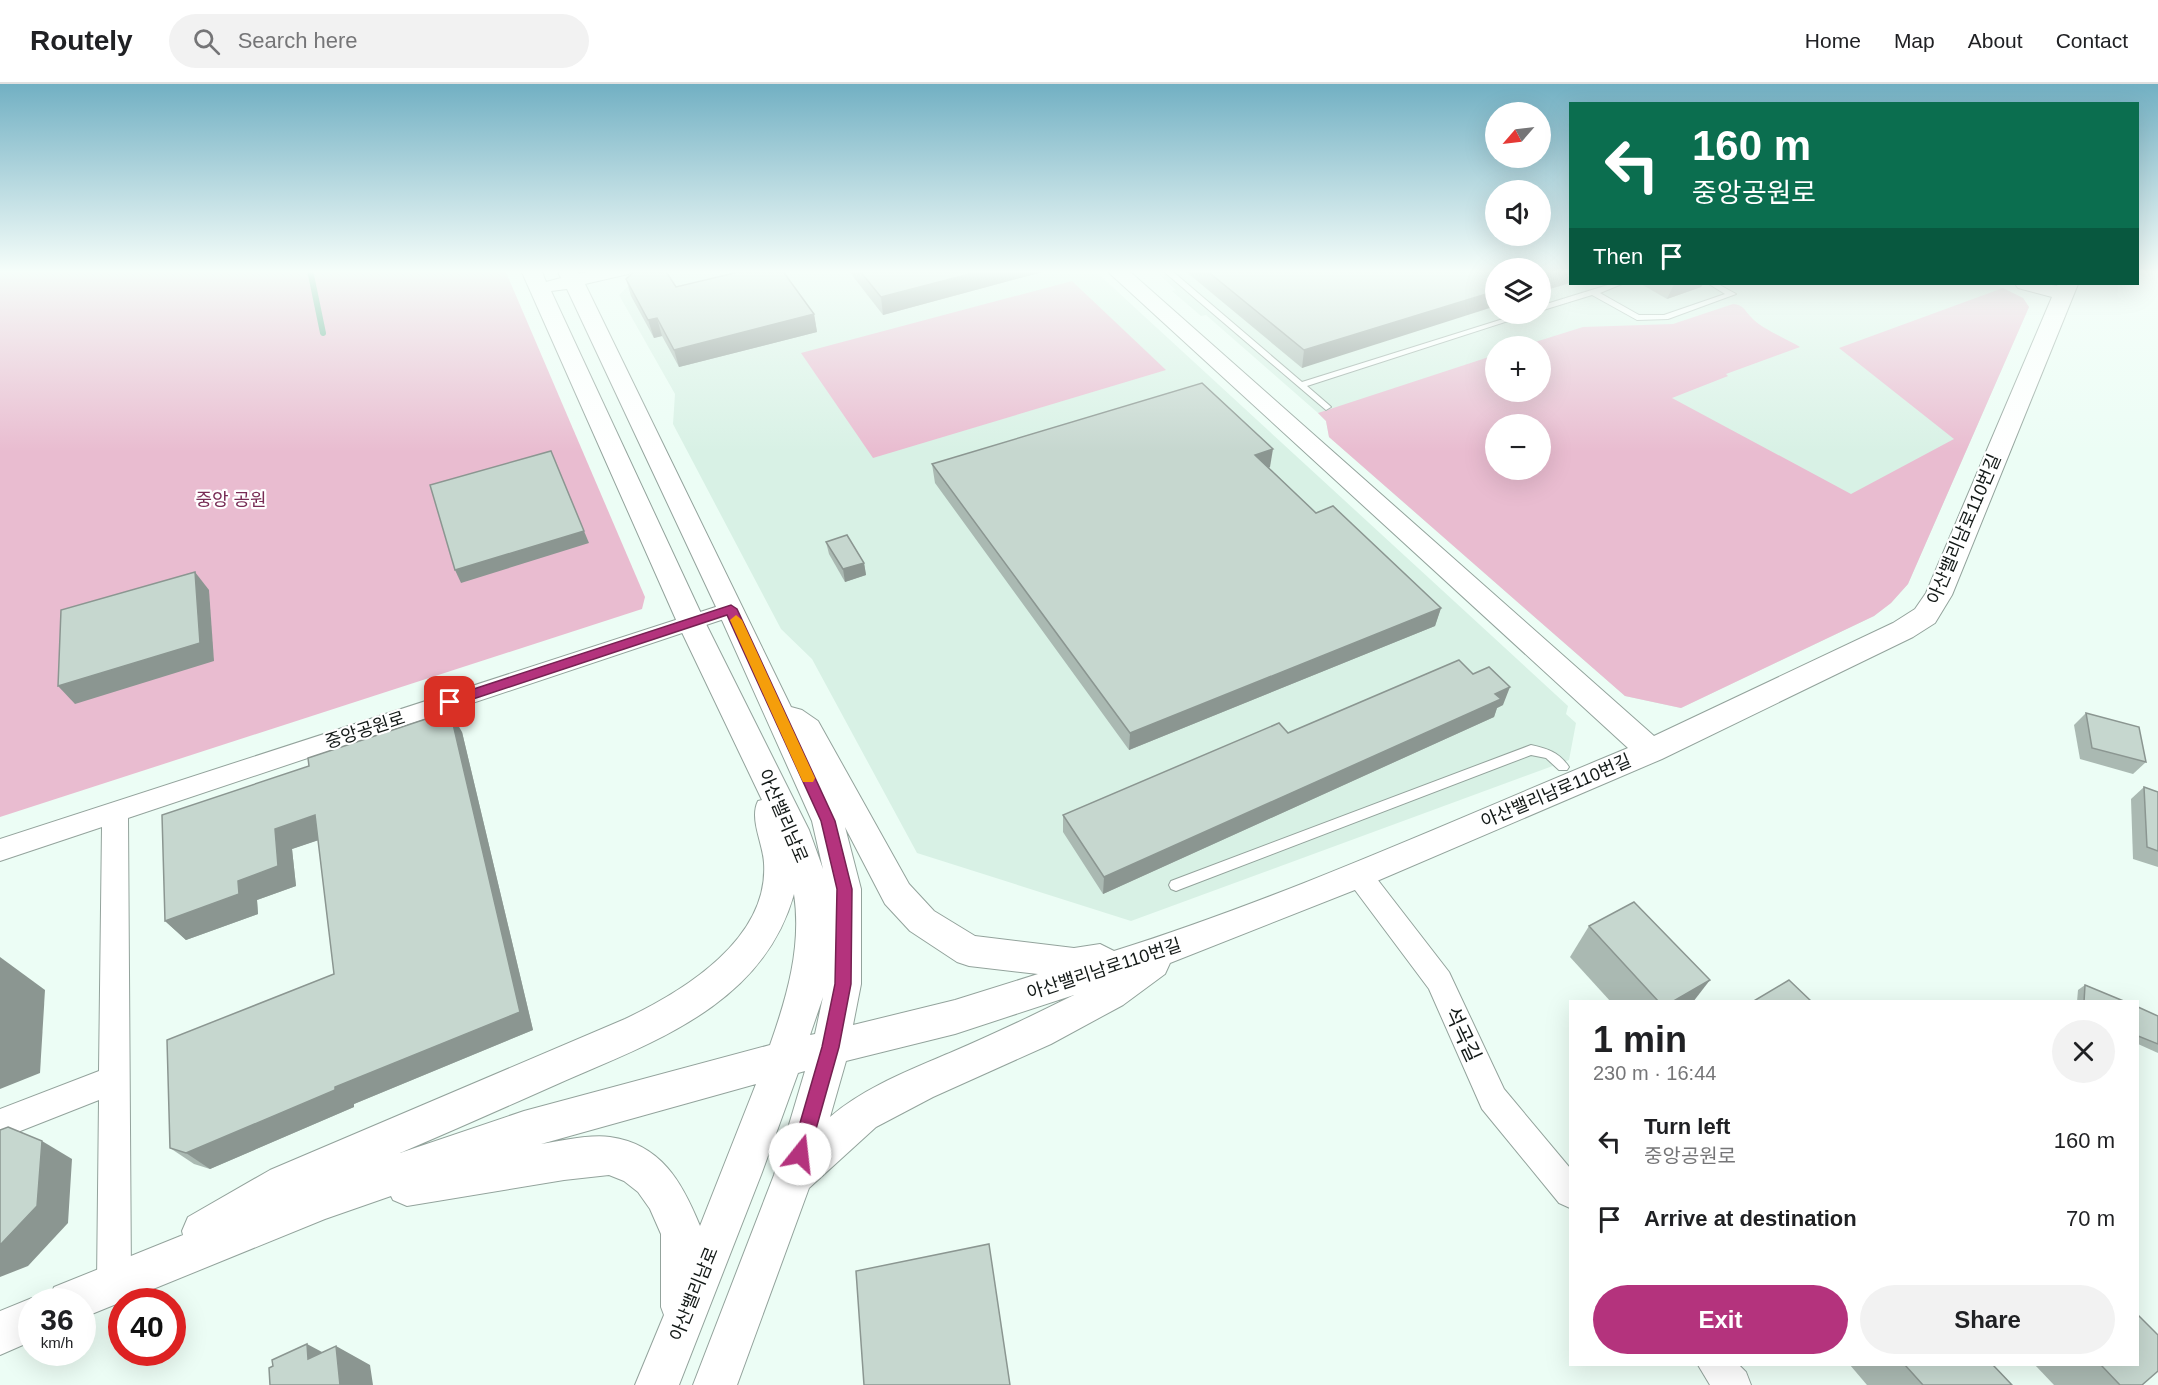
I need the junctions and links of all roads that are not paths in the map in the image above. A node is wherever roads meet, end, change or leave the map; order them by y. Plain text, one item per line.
1 (559, 331) edge
2 (599, 331) edge
3 (1184, 331) edge
4 (1237, 331) edge
5 (1473, 331) edge
6 (2049, 331) edge
7 (1300, 385) junction
8 (1326, 407) dead end
9 (731, 609) junction
10 (691, 622) junction
11 (774, 704) junction
12 (1651, 751) junction
13 (760, 763) junction
14 (1563, 767) dead end
15 (115, 812) junction
16 (0, 850) edge
17 (1359, 874) junction
18 (1176, 885) dead end
19 (1177, 946) junction
20 (831, 1047) junction
21 (784, 1059) junction
22 (115, 1079) junction
23 (0, 1124) edge
24 (794, 1175) junction
25 (1569, 1191) edge
26 (324, 1199) junction
27 (114, 1282) junction
28 (96, 1290) edge
29 (18, 1324) edge
30 (682, 1324) junction
31 (0, 1332) edge
32 (1717, 1366) edge
33 (657, 1385) edge
34 (716, 1385) edge
35 (1733, 1385) edge

1 - 10 street, 아산밸리남로
2 - 9 street, 아산밸리남로
3 - 12 street
4 - 7 lane
5 - 7 lane
6 - 12 street, 아산밸리남로110번길
7 - 8 lane
9 - 10 street, 중앙공원로
9 - 11 street, 아산밸리남로
10 - 13 street, 아산밸리남로
10 - 15 street, 중앙공원로
11 - 19 street
11 - 20 street, 아산밸리남로
12 - 17 street, 아산밸리남로110번길
13 - 21 street, 아산밸리남로
13 - 27 street
14 - 18 lane
15 - 16 street, 중앙공원로
15 - 22 street
17 - 19 street, 아산밸리남로110번길
17 - 25 street, 석곡길
19 - 20 street, 아산밸리남로110번길
19 - 24 street
20 - 21 street, 아산밸리남로110번길
20 - 24 street, 아산밸리남로
21 - 26 street, 아산밸리남로110번길
21 - 30 street, 아산밸리남로
22 - 23 street
22 - 27 street
24 - 34 street, 아산밸리남로
26 - 27 street
26 - 30 street
27 - 28 street
29 - 31 street
30 - 33 street, 아산밸리남로
32 - 35 street

